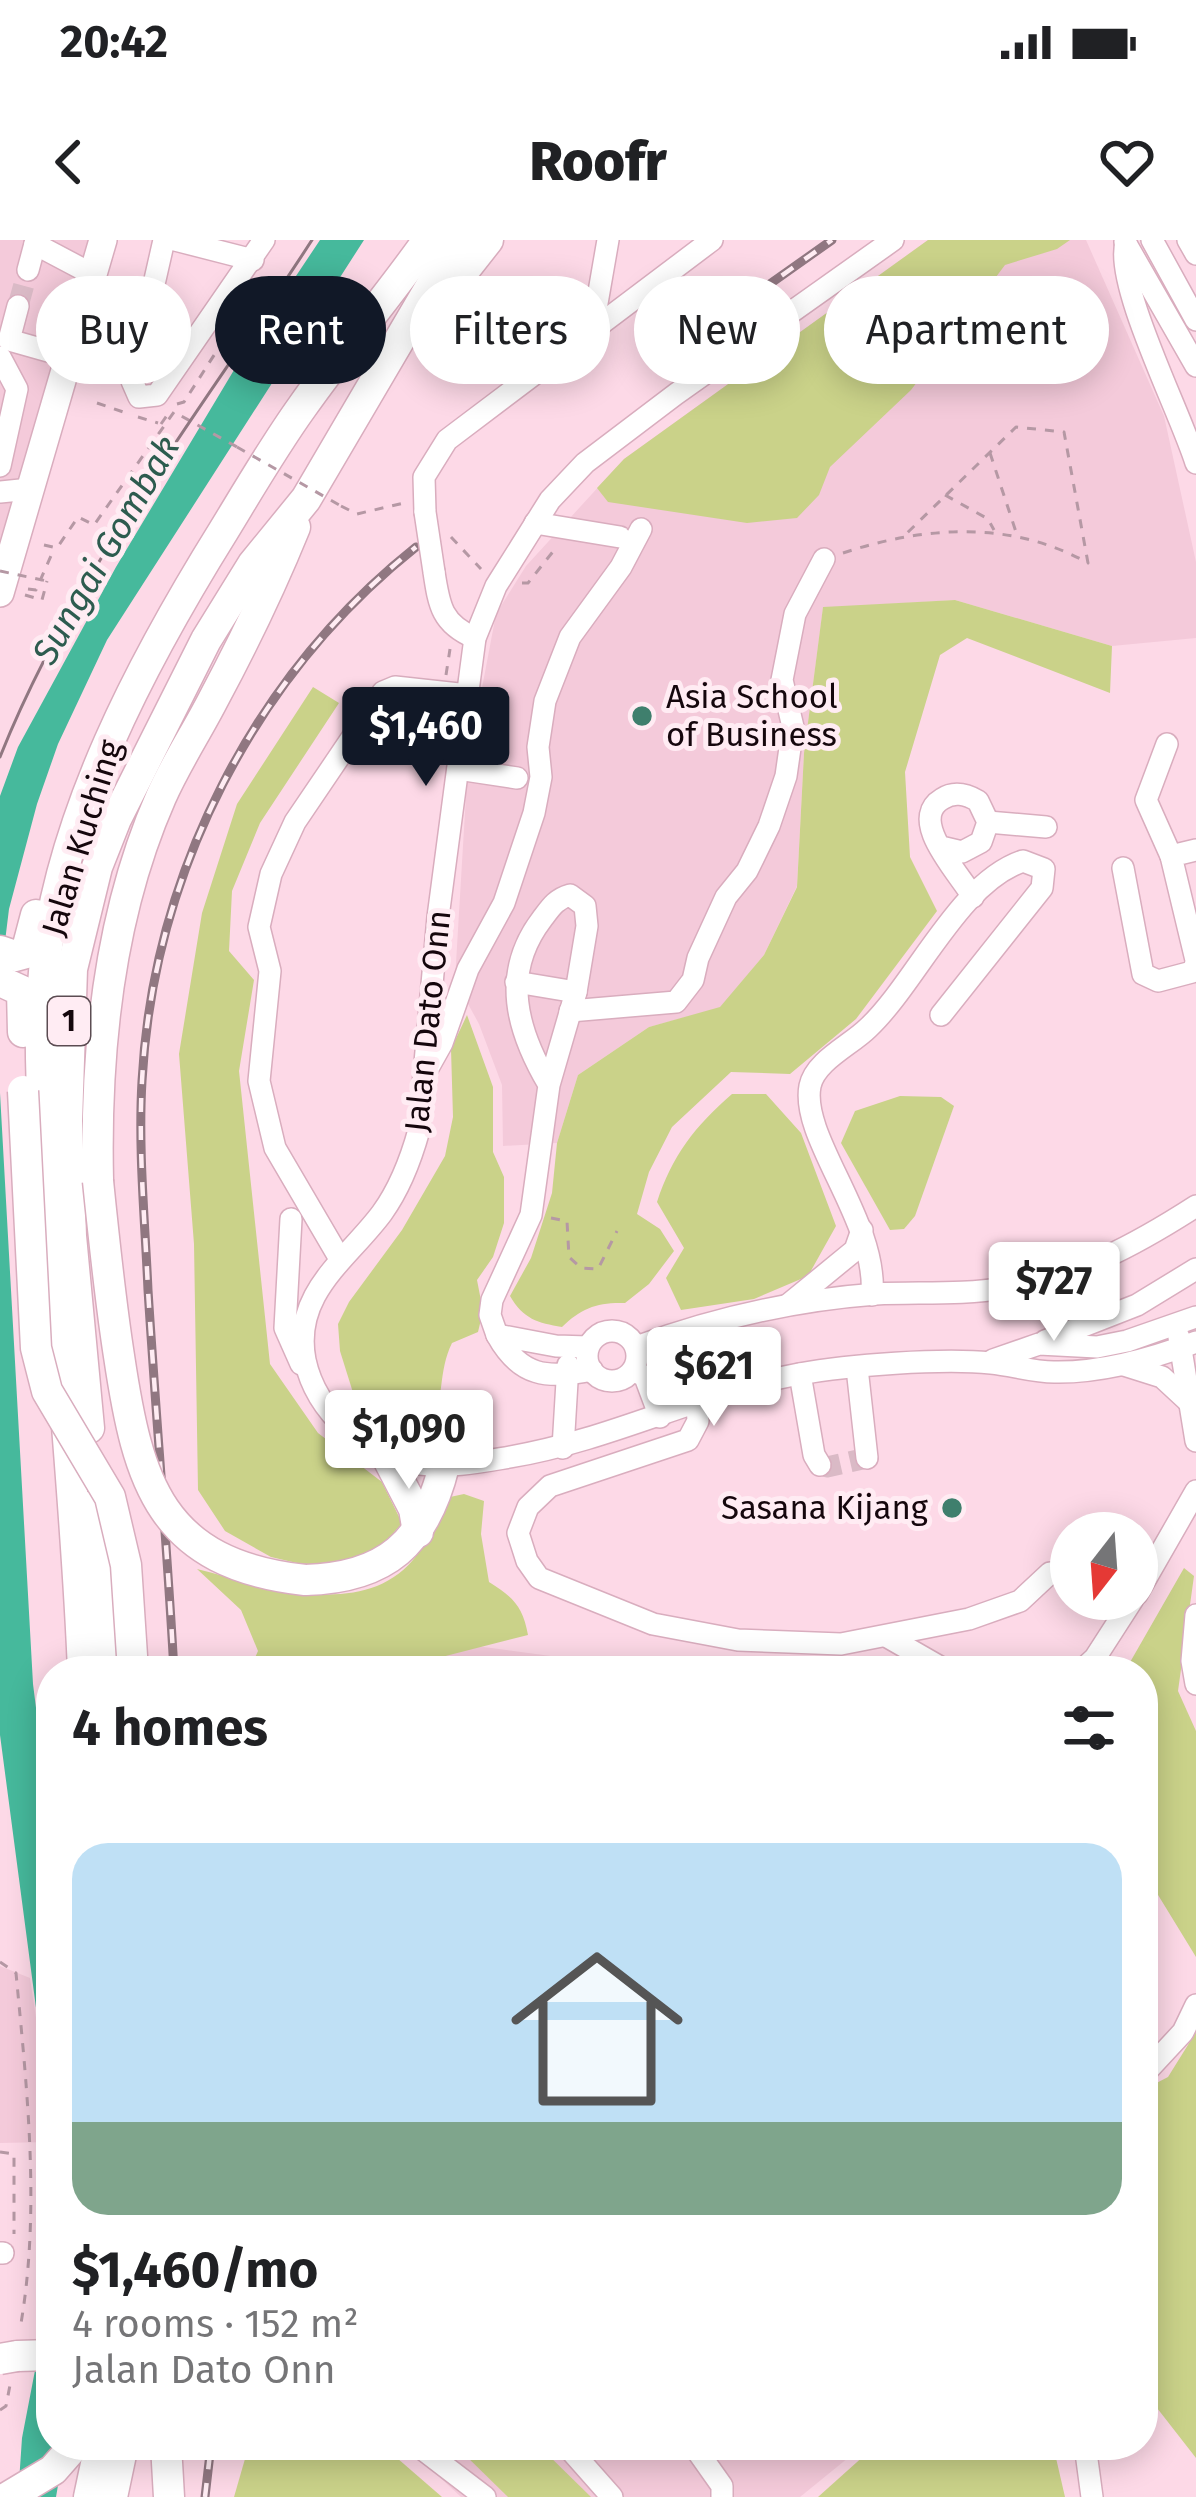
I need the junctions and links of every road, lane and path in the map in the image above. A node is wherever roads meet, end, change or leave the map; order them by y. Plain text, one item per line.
1 (103, 240) edge
2 (164, 240) edge
3 (175, 240) edge
4 (405, 240) edge
5 (428, 240) edge
6 (458, 240) edge
7 (488, 240) edge
8 (608, 240) edge
9 (712, 240) edge
10 (893, 240) edge
11 (1153, 240) edge
12 (1188, 240) edge
13 (36, 242) edge
14 (1125, 242) edge
15 (1196, 254) edge
16 (260, 260) edge
17 (28, 270) tunnel mouth
18 (86, 276) edge
19 (92, 276) edge
20 (602, 276) edge
21 (18, 306) tunnel mouth
22 (610, 318) edge
23 (1196, 320) edge
24 (36, 348) edge
25 (0, 357) edge
26 (1196, 366) edge
27 (61, 384) edge
28 (522, 384) edge
29 (97, 403) dead end
30 (301, 408) junction
31 (163, 425) junction
32 (340, 442) junction
33 (2, 446) edge
34 (989, 452) junction
35 (1196, 463) edge
36 (30, 490) junction
37 (0, 492) edge
38 (945, 495) junction
39 (306, 499) junction
40 (420, 506) junction
41 (535, 523) junction
42 (445, 528) dead end
43 (994, 532) junction
44 (904, 535) junction
45 (1018, 537) junction
46 (561, 542) dead end
47 (44, 544) dead end
48 (54, 547) junction
49 (824, 559) joint
50 (492, 560) dead end
51 (0, 571) edge
52 (41, 580) junction
53 (522, 583) dead end
54 (190, 584) junction
55 (18, 592) edge
56 (452, 635) dead end
57 (475, 638) junction
58 (464, 686) junction
59 (1167, 744) dead end
60 (458, 769) junction
61 (517, 778) dead end
62 (988, 822) junction
63 (1046, 827) dead end
64 (941, 847) junction
65 (1196, 850) edge
66 (1171, 856) junction
67 (1124, 868) dead end
68 (973, 897) junction
69 (1196, 962) edge
70 (7, 968) edge
71 (516, 982) junction
72 (573, 1002) junction
73 (941, 1015) dead end
74 (424, 1073) junction
75 (548, 1085) junction
76 (1196, 1206) edge
77 (531, 1215) junction
78 (291, 1219) dead end
79 (863, 1229) junction
80 (617, 1231) dead end
81 (340, 1258) junction
82 (1196, 1269) edge
83 (872, 1294) junction
84 (789, 1304) junction
85 (1186, 1321) edge
86 (1039, 1344) junction
87 (1188, 1345) edge
88 (635, 1359) junction
89 (578, 1360) junction
90 (986, 1363) junction
91 (1123, 1365) junction
92 (857, 1368) junction
93 (800, 1374) junction
94 (311, 1380) junction
95 (1190, 1402) junction
96 (697, 1405) junction
97 (660, 1418) junction
98 (591, 1439) junction
99 (1196, 1441) edge
100 (562, 1448) junction
101 (386, 1455) junction
102 (867, 1458) dead end
103 (820, 1465) dead end
104 (444, 1466) junction
105 (600, 1472) junction
106 (1196, 1491) edge
107 (418, 1532) junction
108 (1158, 1556) edge
109 (1050, 1573) dead end
110 (1196, 1615) edge
111 (1120, 1620) edge
112 (936, 1624) junction
113 (886, 1636) junction
114 (82, 1656) edge
115 (109, 1656) edge
116 (132, 1656) edge
117 (921, 1656) edge
118 (941, 1656) edge
119 (1096, 1656) edge
120 (1196, 1684) edge
121 (0, 1962) edge
122 (1196, 2005) edge
123 (1158, 2059) edge
124 (0, 2152) edge
125 (6, 2247) edge
126 (10, 2357) edge
127 (0, 2410) edge
128 (62, 2460) edge
129 (97, 2460) edge
130 (120, 2460) edge
131 (138, 2460) edge
132 (167, 2460) edge
133 (443, 2460) edge
134 (579, 2460) edge
135 (704, 2460) edge
136 (1087, 2460) edge
137 (8, 2497) edge
138 (89, 2497) edge
139 (112, 2497) edge
140 (132, 2497) edge
141 (169, 2497) edge
142 (485, 2497) edge
143 (612, 2497) edge
144 (722, 2497) edge
145 (1092, 2497) edge

1 - 19 main road
2 - 16 street
3 - 16 street
4 - 30 highway
5 - 30 highway, Jalan Kuching / 1
6 - 32 highway, Jalan Kuching / 1
7 - 32 highway
8 - 20 street
9 - 22 street
10 - 41 street, Jalan Dato Onn
11 - 23 street
12 - 15 street
13 - 17 street
13 - 18 street
14 - 26 street
14 - 35 street
16 - 31 path
21 - 24 street
25 - 33 street
27 - 36 main road
28 - 40 street
29 - 31 path
30 - 54 highway, Jalan Kuching / 1
31 - 40 path, bridge
31 - 48 path
32 - 39 highway, Jalan Kuching / 1
34 - 38 path
34 - 45 path
34 - 45 path
36 - 37 street
36 - 55 main road
38 - 43 path
38 - 44 path
39 - 107 highway, bridge
39 - 115 highway, Jalan Kuching / 1
40 - 57 street, bridge
41 - 57 street, Jalan Dato Onn
41 - 74 street
42 - 50 path
43 - 44 path
43 - 45 path
44 - 49 path
46 - 53 path
47 - 48 path
48 - 52 path
49 - 72 street
51 - 52 path, bridge
52 - 55 path
52 - 55 path, bridge
54 - 70 highway
54 - 114 highway, Jalan Kuching / 1
56 - 58 path
57 - 58 street, Jalan Dato Onn
58 - 60 street, Jalan Dato Onn
58 - 81 street
59 - 66 street
60 - 61 street
60 - 74 street, Jalan Dato Onn
62 - 63 street
62 - 64 street
62 - 64 street
64 - 68 street
65 - 66 street
66 - 69 street
67 - 69 street
68 - 73 street
68 - 79 street
70 - 116 highway, bridge
71 - 72 street
71 - 72 street
71 - 75 street
72 - 75 street
74 - 81 street, Jalan Dato Onn
75 - 77 street
76 - 83 street
77 - 80 path
77 - 89 street
78 - 94 street
79 - 83 street
79 - 84 street
81 - 94 street, Jalan Dato Onn
82 - 86 street
83 - 84 street
84 - 88 street
85 - 86 street
85 - 87 street
86 - 90 street
87 - 91 street
87 - 95 street
88 - 89 street
88 - 89 street
88 - 97 street
89 - 100 street
90 - 91 street
90 - 92 street
91 - 95 street
92 - 93 street
92 - 102 street
93 - 96 street
93 - 103 street
94 - 101 street
95 - 99 street
96 - 97 street
96 - 105 street
97 - 98 street
98 - 100 street
98 - 105 street
100 - 104 street
101 - 104 street
101 - 107 highway
104 - 107 highway
105 - 113 street
106 - 108 street
109 - 112 street
110 - 120 street
111 - 119 street
112 - 113 street
112 - 118 street
113 - 117 street
121 - 126 path
122 - 123 street
124 - 125 path
126 - 127 path
128 - 137 highway
129 - 138 highway
130 - 139 highway
131 - 140 highway
132 - 141 highway
133 - 142 street
134 - 143 street
135 - 144 street
136 - 145 street

